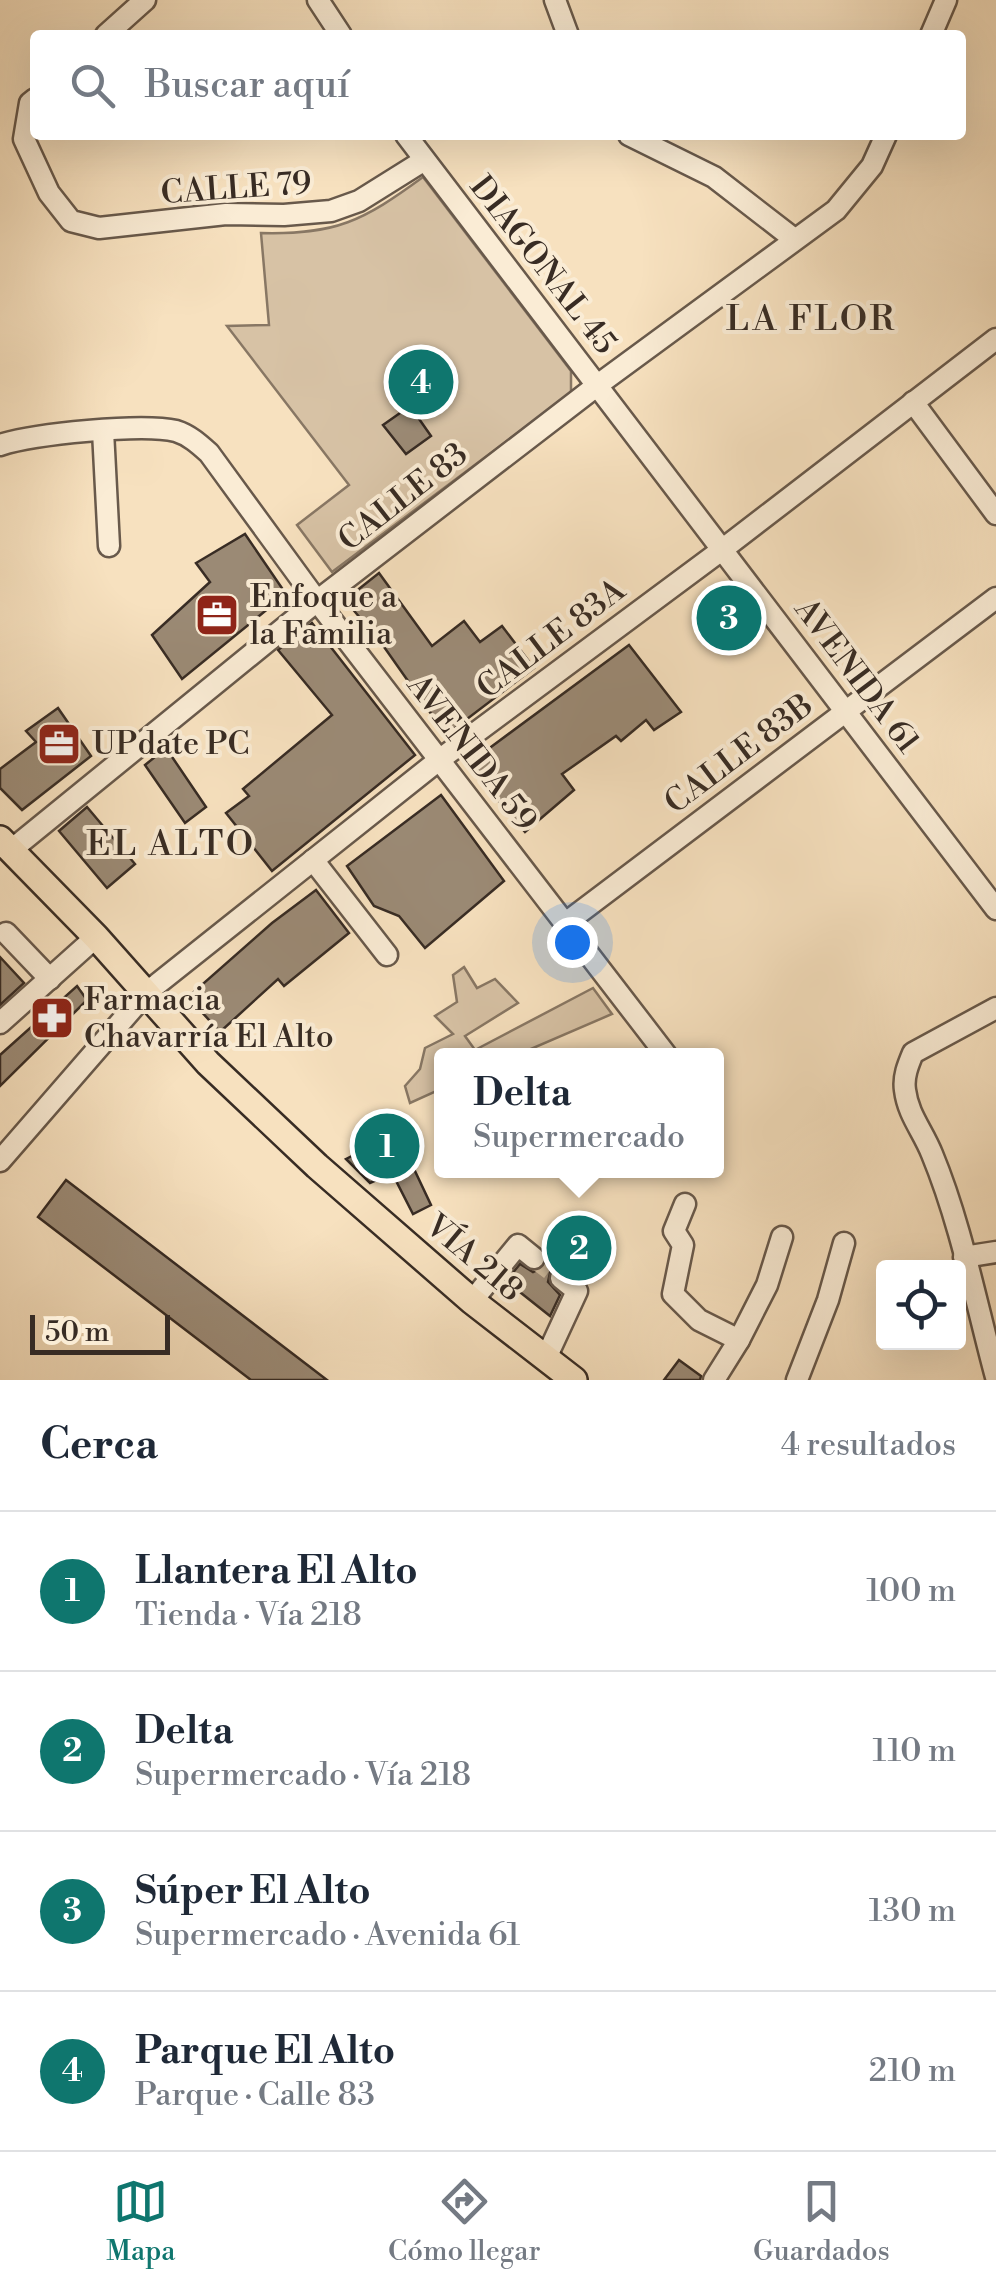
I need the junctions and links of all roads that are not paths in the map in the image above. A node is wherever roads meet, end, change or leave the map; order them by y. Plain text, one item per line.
1 (145, 0) edge
2 (318, 0) edge
3 (555, 0) edge
4 (946, 0) edge
5 (112, 30) edge
6 (338, 30) edge
7 (566, 30) edge
8 (933, 30) edge
9 (30, 110) edge
10 (409, 140) edge
11 (639, 140) edge
12 (884, 140) edge
13 (423, 161) junction
14 (794, 239) junction
15 (996, 339) edge
16 (599, 384) junction
17 (913, 402) junction
18 (102, 432) junction
19 (0, 445) edge
20 (996, 514) edge
21 (109, 546) dead end
22 (723, 549) junction
23 (996, 598) edge
24 (317, 601) junction
25 (846, 711) junction
26 (438, 760) junction
27 (5, 845) edge
28 (313, 860) junction
29 (996, 908) edge
30 (567, 922) junction
31 (6, 932) dead end
32 (96, 938) junction
33 (387, 955) dead end
34 (50, 979) junction
35 (146, 993) junction
36 (996, 1008) edge
37 (0, 1023) edge
38 (661, 1048) edge
39 (0, 1161) edge
40 (685, 1204) dead end
41 (782, 1237) dead end
42 (844, 1243) dead end
43 (996, 1252) edge
44 (534, 1258) dead end
45 (964, 1258) junction
46 (561, 1278) dead end
47 (472, 1301) junction
48 (738, 1340) junction
49 (546, 1358) junction
50 (996, 1376) edge
51 (574, 1380) edge
52 (714, 1380) edge
53 (797, 1380) edge

1 - 5 street
2 - 6 street
3 - 7 street
4 - 8 street
9 - 13 street, CALLE 79
10 - 13 street, DIAGONAL 45
11 - 14 street
12 - 14 street
13 - 16 street, DIAGONAL 45
14 - 16 street, CALLE 83
15 - 17 street, CALLE 83A
16 - 22 street, AVENIDA 61
16 - 24 street, CALLE 83
17 - 20 street
17 - 22 street, CALLE 83A
18 - 19 street
18 - 21 street
18 - 24 street, AVENIDA 59
22 - 25 street, AVENIDA 61
22 - 26 street, CALLE 83A
23 - 25 street, CALLE 83B
24 - 26 street, AVENIDA 59
24 - 27 street, CALLE 83
25 - 29 street, AVENIDA 61
25 - 30 street, CALLE 83B
26 - 28 street, CALLE 83A
26 - 30 street, AVENIDA 59
27 - 32 main road, VÍA 218
28 - 33 street
28 - 35 street, CALLE 83A
30 - 38 street, AVENIDA 59
31 - 34 street
32 - 34 street
32 - 35 main road, VÍA 218
34 - 37 street
35 - 39 street, CALLE 83A
35 - 47 main road, VÍA 218
36 - 45 street
40 - 48 street
41 - 48 street
42 - 53 street
43 - 45 street
44 - 47 street
45 - 50 street
46 - 49 street
47 - 49 main road, VÍA 218
48 - 52 street
49 - 51 main road, VÍA 218

